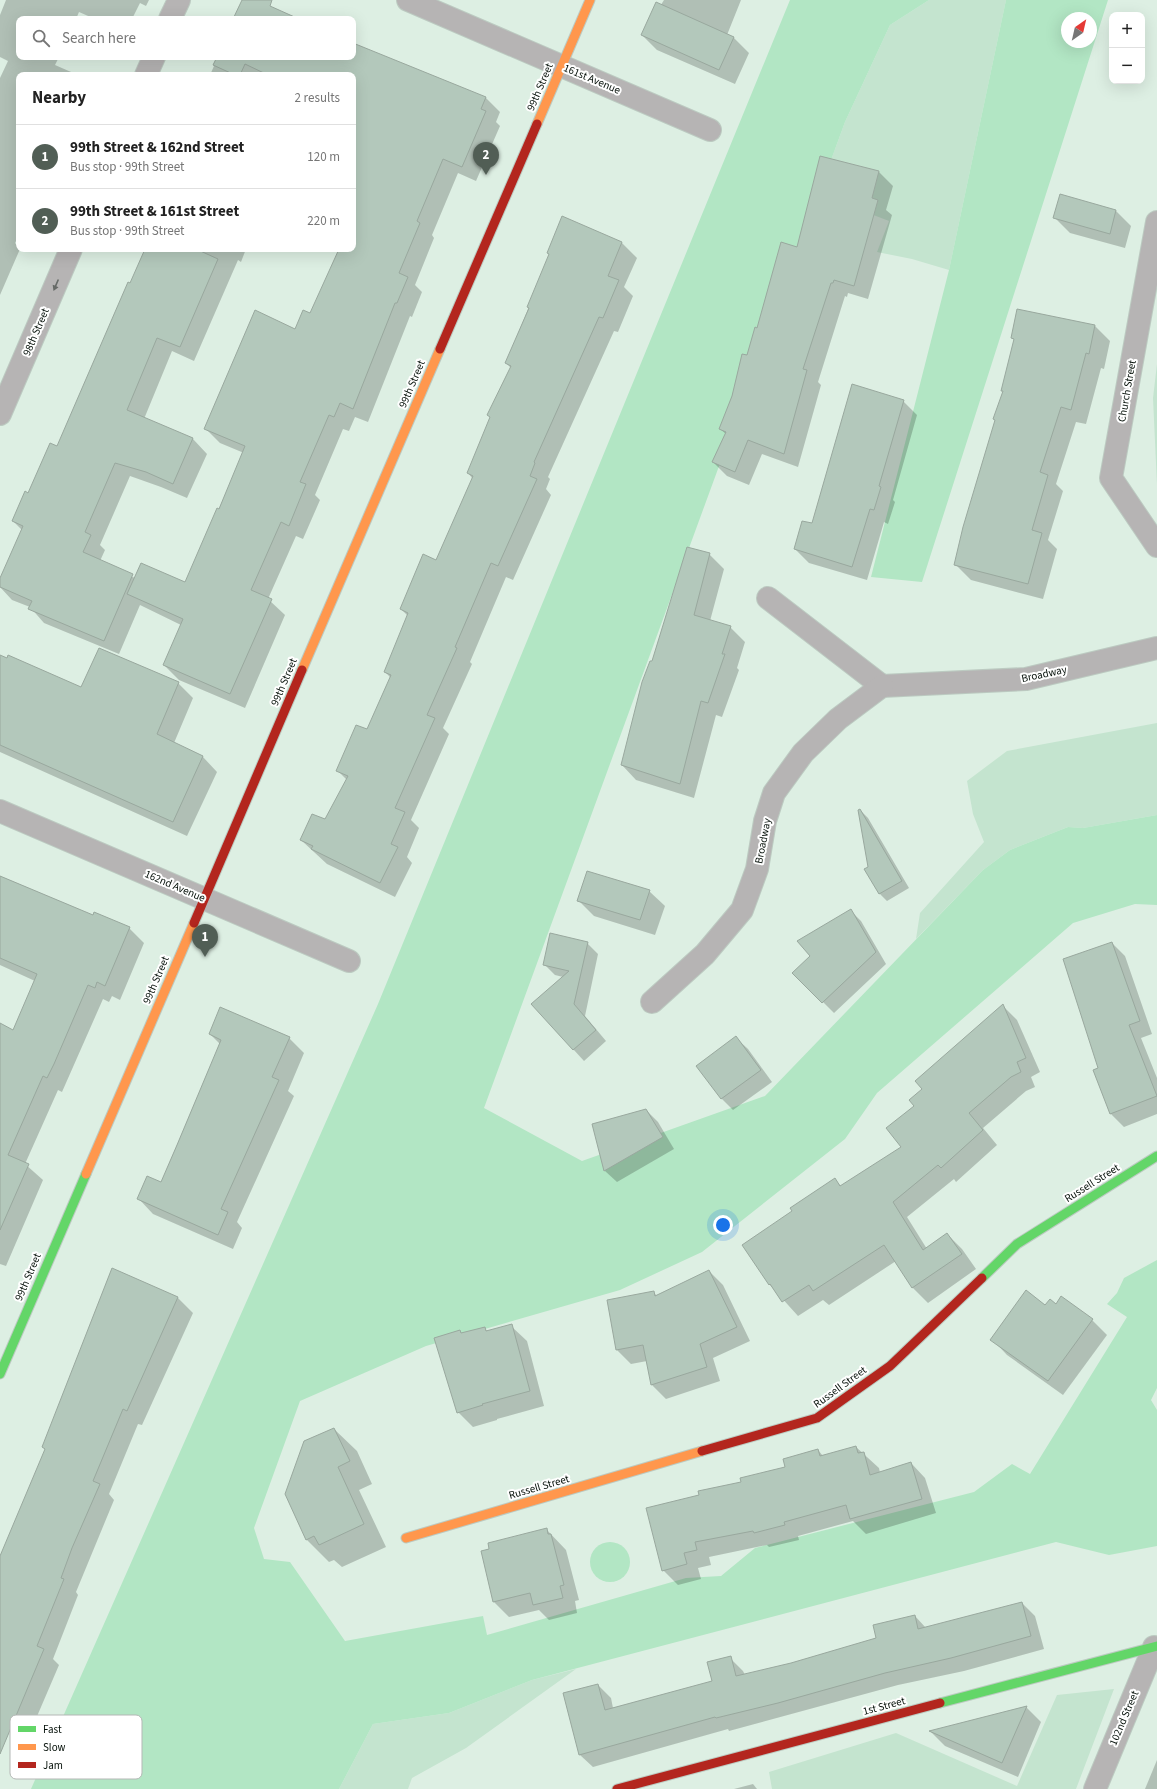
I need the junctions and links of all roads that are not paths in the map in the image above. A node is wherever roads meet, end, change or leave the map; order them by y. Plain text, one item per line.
1 (179, 0) edge
2 (408, 0) edge
3 (590, 0) edge
4 (171, 16) edge
5 (153, 60) edge
6 (562, 66) junction
7 (147, 72) edge
8 (710, 130) dead end
9 (1157, 222) edge
10 (70, 252) edge
11 (0, 414) edge
12 (1157, 546) edge
13 (768, 598) dead end
14 (1157, 648) edge
15 (882, 686) junction
16 (0, 811) edge
17 (204, 899) junction
18 (349, 961) dead end
19 (652, 1002) dead end
20 (1157, 1156) edge
21 (0, 1374) edge
22 (406, 1538) dead end
23 (1155, 1647) edge
24 (617, 1789) edge
25 (1095, 1789) edge

1 - 4 street
2 - 6 street, 161st Avenue
3 - 6 street, 99th Street
5 - 7 street
6 - 8 street, 161st Avenue
6 - 17 street, 99th Street
9 - 12 street, Church Street
10 -> 11 street, 98th Street
13 - 15 street
14 - 15 street, Broadway
15 - 19 street, Broadway
16 - 17 street, 162nd Avenue
17 - 18 street, 162nd Avenue
17 - 21 street, 99th Street
20 - 22 street, Russell Street
23 - 24 street, 1st Street
23 - 25 street, 102nd Street

